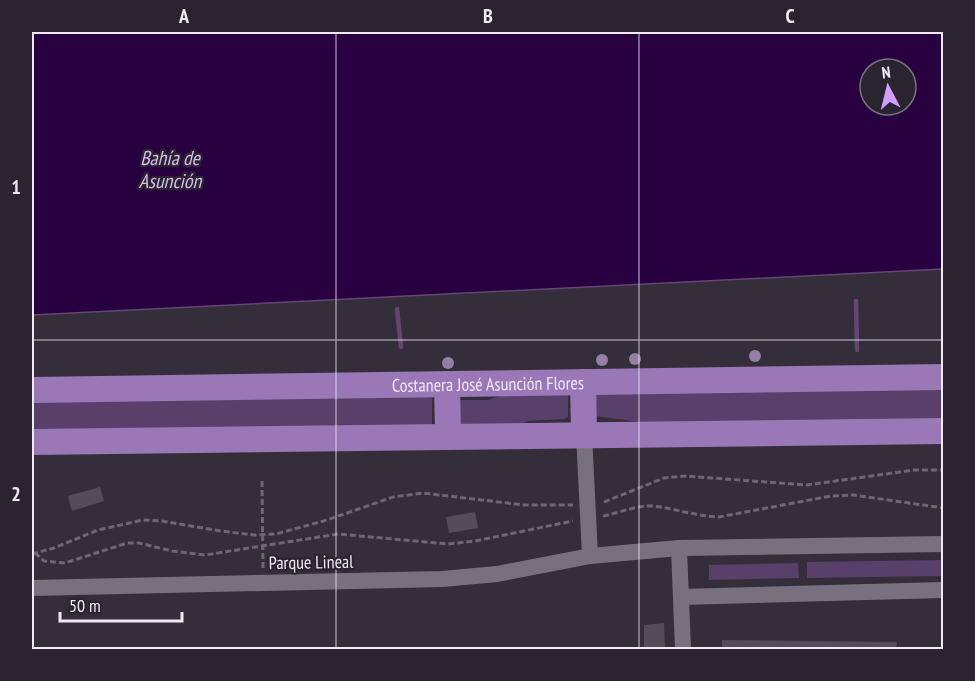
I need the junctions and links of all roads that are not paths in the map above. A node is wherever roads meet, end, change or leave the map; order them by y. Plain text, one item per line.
1 (944, 377) edge
2 (583, 382) junction
3 (447, 384) junction
4 (32, 390) edge
5 (944, 431) edge
6 (584, 434) junction
7 (447, 436) junction
8 (32, 442) edge
9 (944, 544) edge
10 (679, 548) junction
11 (590, 556) junction
12 (32, 588) edge
13 (944, 590) edge
14 (681, 597) junction
15 (683, 650) edge

1 - 2 highway, Costanera José Asunción Flores
2 - 3 highway, Costanera José Asunción Flores
2 - 6 highway
3 - 4 highway, Costanera José Asunción Flores
3 - 7 highway
5 - 6 highway
6 - 7 highway
6 - 11 street
7 - 8 highway
9 - 10 street, Parque Lineal
10 - 11 street, Parque Lineal
10 - 14 street
11 - 12 street, Parque Lineal
13 - 14 street
14 - 15 street

